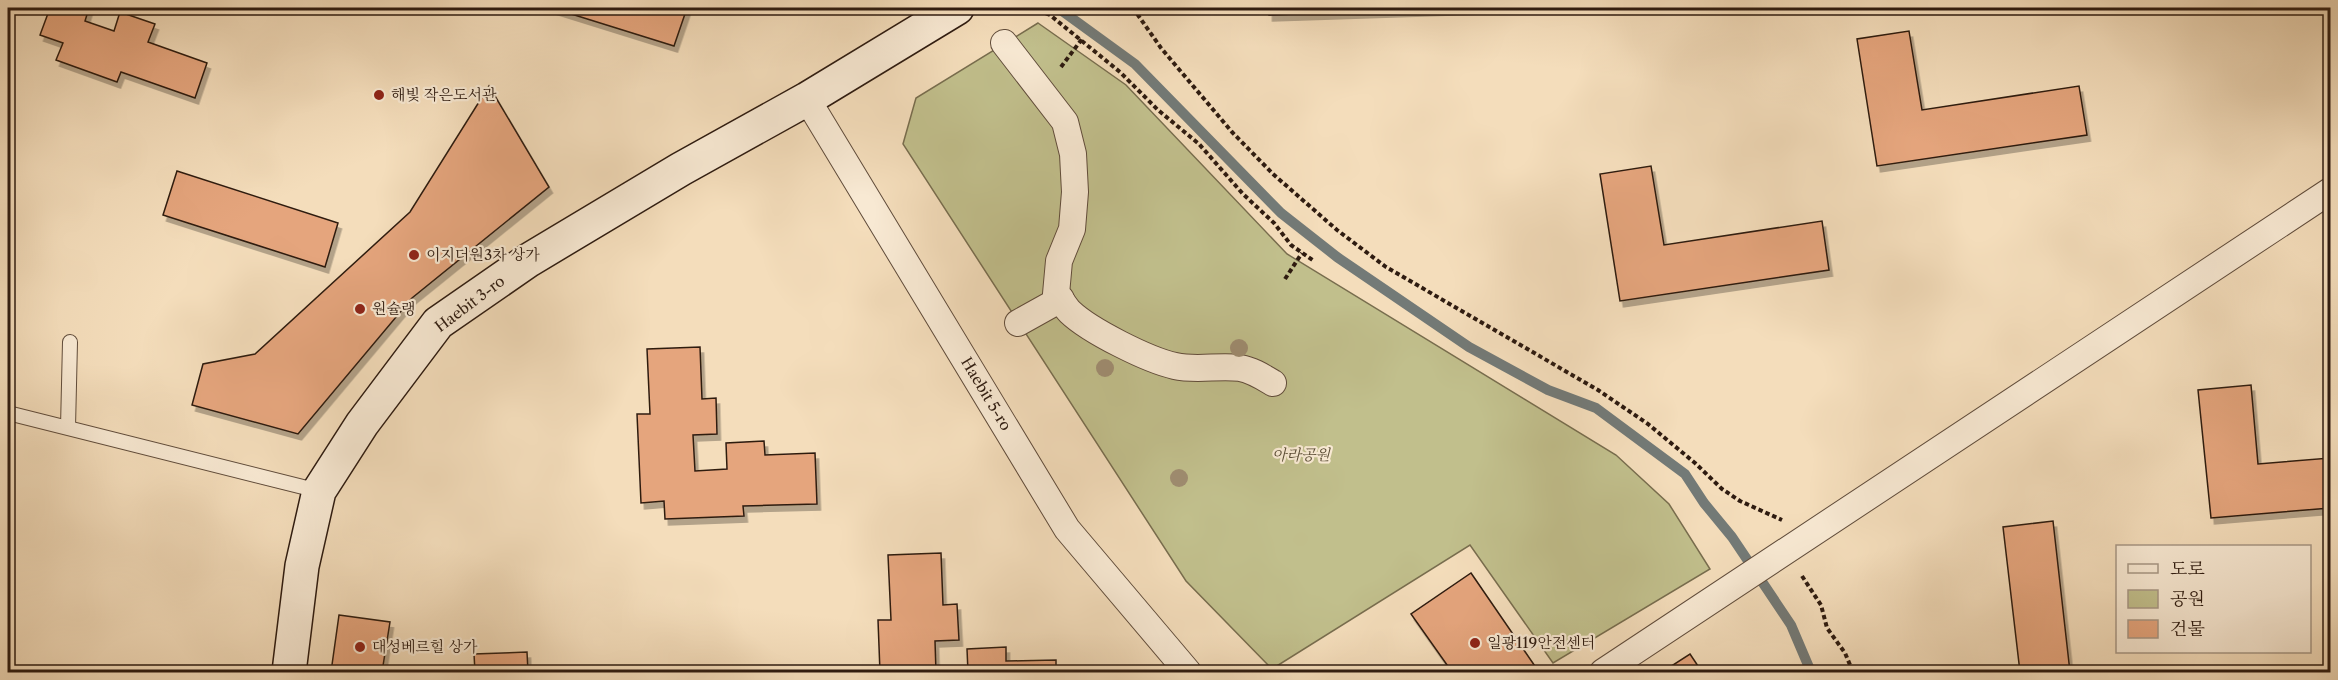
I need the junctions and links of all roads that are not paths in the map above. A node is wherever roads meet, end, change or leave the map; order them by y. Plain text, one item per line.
1 (957, 8) edge
2 (1004, 43) dead end
3 (807, 99) junction
4 (2331, 191) edge
5 (1061, 299) junction
6 (1018, 322) dead end
7 (70, 342) dead end
8 (1273, 382) dead end
9 (8, 413) edge
10 (68, 428) junction
11 (319, 491) junction
12 (289, 672) edge
13 (1188, 672) edge
14 (1603, 672) edge

1 - 3 street, Haebit 3-ro
2 - 5 street
3 - 11 street, Haebit 3-ro
3 - 13 street, Haebit 5-ro
4 - 14 street
5 - 6 street
5 - 8 street
7 - 10 lane
9 - 10 lane
10 - 11 lane
11 - 12 street, Haebit 3-ro

